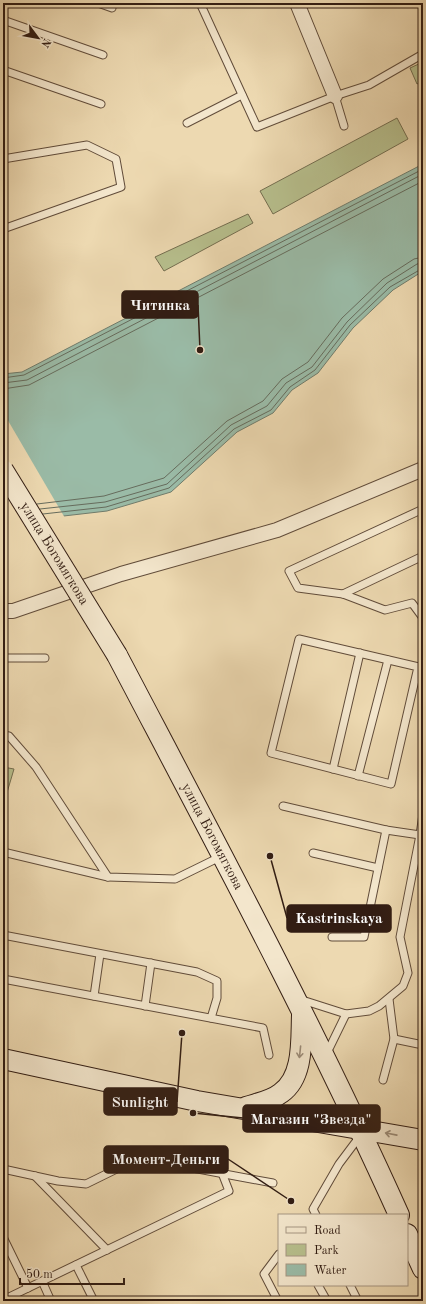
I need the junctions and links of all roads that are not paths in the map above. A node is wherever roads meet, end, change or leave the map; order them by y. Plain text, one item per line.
1 (98, 3) edge
2 (200, 3) edge
3 (297, 3) edge
4 (112, 8) dead end
5 (3, 20) edge
6 (423, 54) edge
7 (103, 55) dead end
8 (3, 70) edge
9 (242, 95) junction
10 (334, 96) junction
11 (101, 104) dead end
12 (187, 123) dead end
13 (344, 126) dead end
14 (3, 159) edge
15 (3, 229) edge
16 (423, 469) edge
17 (3, 470) edge
18 (423, 509) edge
19 (423, 556) edge
20 (343, 594) junction
21 (3, 611) edge
22 (423, 618) edge
23 (360, 653) junction
24 (3, 658) edge
25 (45, 658) dead end
26 (388, 660) junction
27 (421, 668) edge
28 (3, 735) edge
29 (333, 769) junction
30 (358, 776) junction
31 (283, 806) dead end
32 (423, 814) edge
33 (386, 830) junction
34 (420, 835) junction
35 (3, 852) edge
36 (314, 853) dead end
37 (222, 856) junction
38 (378, 868) junction
39 (108, 877) junction
40 (3, 935) edge
41 (332, 938) dead end
42 (100, 954) junction
43 (151, 963) junction
44 (3, 979) edge
45 (94, 996) junction
46 (389, 999) junction
47 (298, 1005) junction
48 (144, 1006) junction
49 (346, 1014) junction
50 (210, 1018) junction
51 (394, 1039) junction
52 (423, 1045) edge
53 (269, 1055) dead end
54 (3, 1059) edge
55 (325, 1059) junction
56 (383, 1080) dead end
57 (244, 1108) junction
58 (360, 1131) junction
59 (423, 1140) edge
60 (3, 1169) edge
61 (222, 1173) junction
62 (35, 1176) junction
63 (272, 1183) dead end
64 (314, 1213) edge
65 (399, 1214) edge
66 (408, 1236) edge
67 (3, 1237) edge
68 (107, 1250) junction
69 (277, 1258) edge
70 (76, 1264) junction
71 (423, 1269) edge
72 (42, 1281) junction
73 (319, 1286) edge
74 (350, 1286) edge
75 (28, 1288) junction
76 (3, 1300) edge
77 (51, 1301) edge
78 (94, 1301) edge
79 (278, 1301) edge
80 (327, 1301) edge
81 (358, 1301) edge

1 - 4 lane
2 - 9 lane
3 - 10 street
5 - 7 lane
6 - 10 lane
8 - 11 lane
9 - 10 lane
9 - 12 lane
10 - 13 lane
14 - 15 lane
16 - 21 street
17 - 37 main road, улица Богомягкова, bridge
18 - 20 lane
19 - 20 lane
20 - 22 lane
23 - 26 lane
23 - 29 lane
23 - 29 lane
24 - 25 lane
26 - 27 lane
26 - 30 lane
27 - 30 lane
28 - 39 lane
29 - 30 lane
31 - 33 lane
32 - 34 lane
33 - 34 lane
33 - 38 lane
34 - 46 lane
35 - 39 lane
36 - 38 lane
37 - 39 lane
37 - 47 main road, улица Богомягкова
38 - 41 lane
40 - 42 lane
42 - 43 lane
42 - 45 lane
43 - 48 lane
43 - 50 lane
44 - 45 lane
45 - 48 lane
46 - 49 lane
46 - 51 lane
47 - 49 lane
47 - 55 main road, улица Богомягкова
47 -> 57 main road
48 - 50 lane
49 - 55 lane
50 - 53 lane
51 - 52 lane
51 - 56 lane
54 - 57 main road
55 - 58 main road, улица Богомягкова
57 - 58 main road
59 -> 58 main road
58 - 64 lane
58 - 65 main road, улица Богомягкова
60 - 62 lane
61 - 62 lane
61 - 63 lane
61 - 68 lane
62 - 68 lane
66 - 71 main road
67 - 75 lane
68 - 70 lane
69 - 79 lane
70 - 72 lane
70 - 78 lane
72 - 75 lane
72 - 77 lane
73 - 80 lane
74 - 81 lane
75 - 76 lane

